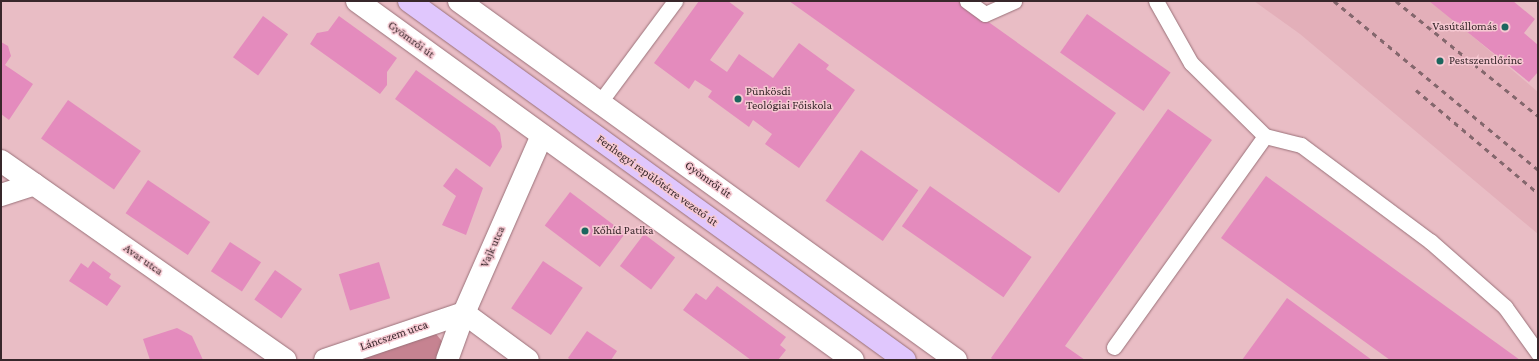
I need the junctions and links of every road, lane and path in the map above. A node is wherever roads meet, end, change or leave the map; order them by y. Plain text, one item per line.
1 (358, 1) edge
2 (408, 1) edge
3 (459, 1) edge
4 (675, 1) edge
5 (967, 1) edge
6 (1014, 1) edge
7 (1156, 1) edge
8 (600, 102) junction
9 (542, 135) junction
10 (1265, 136) junction
11 (1, 161) edge
12 (34, 184) junction
13 (1, 195) edge
14 (464, 313) junction
15 (1114, 347) dead end
16 (1538, 353) edge
17 (284, 360) edge
18 (325, 360) edge
19 (447, 360) edge
20 (528, 360) edge
21 (853, 360) edge
22 (905, 360) edge
23 (956, 360) edge

1 - 9 street, Gyömrői út
2 - 22 main road, Ferihegyi repülőtérre vezető út
3 - 8 street, Gyömrői út
4 - 8 lane
5 - 6 lane
7 - 10 lane
8 - 23 street, Gyömrői út
9 - 14 street, Vajk utca
9 - 21 street, Gyömrői út
10 - 15 lane
10 - 16 lane
11 - 12 street, Avar utca
12 - 13 street
12 - 17 street, Avar utca
14 - 18 street, Láncszem utca
14 - 19 street, Vajk utca
14 - 20 street

